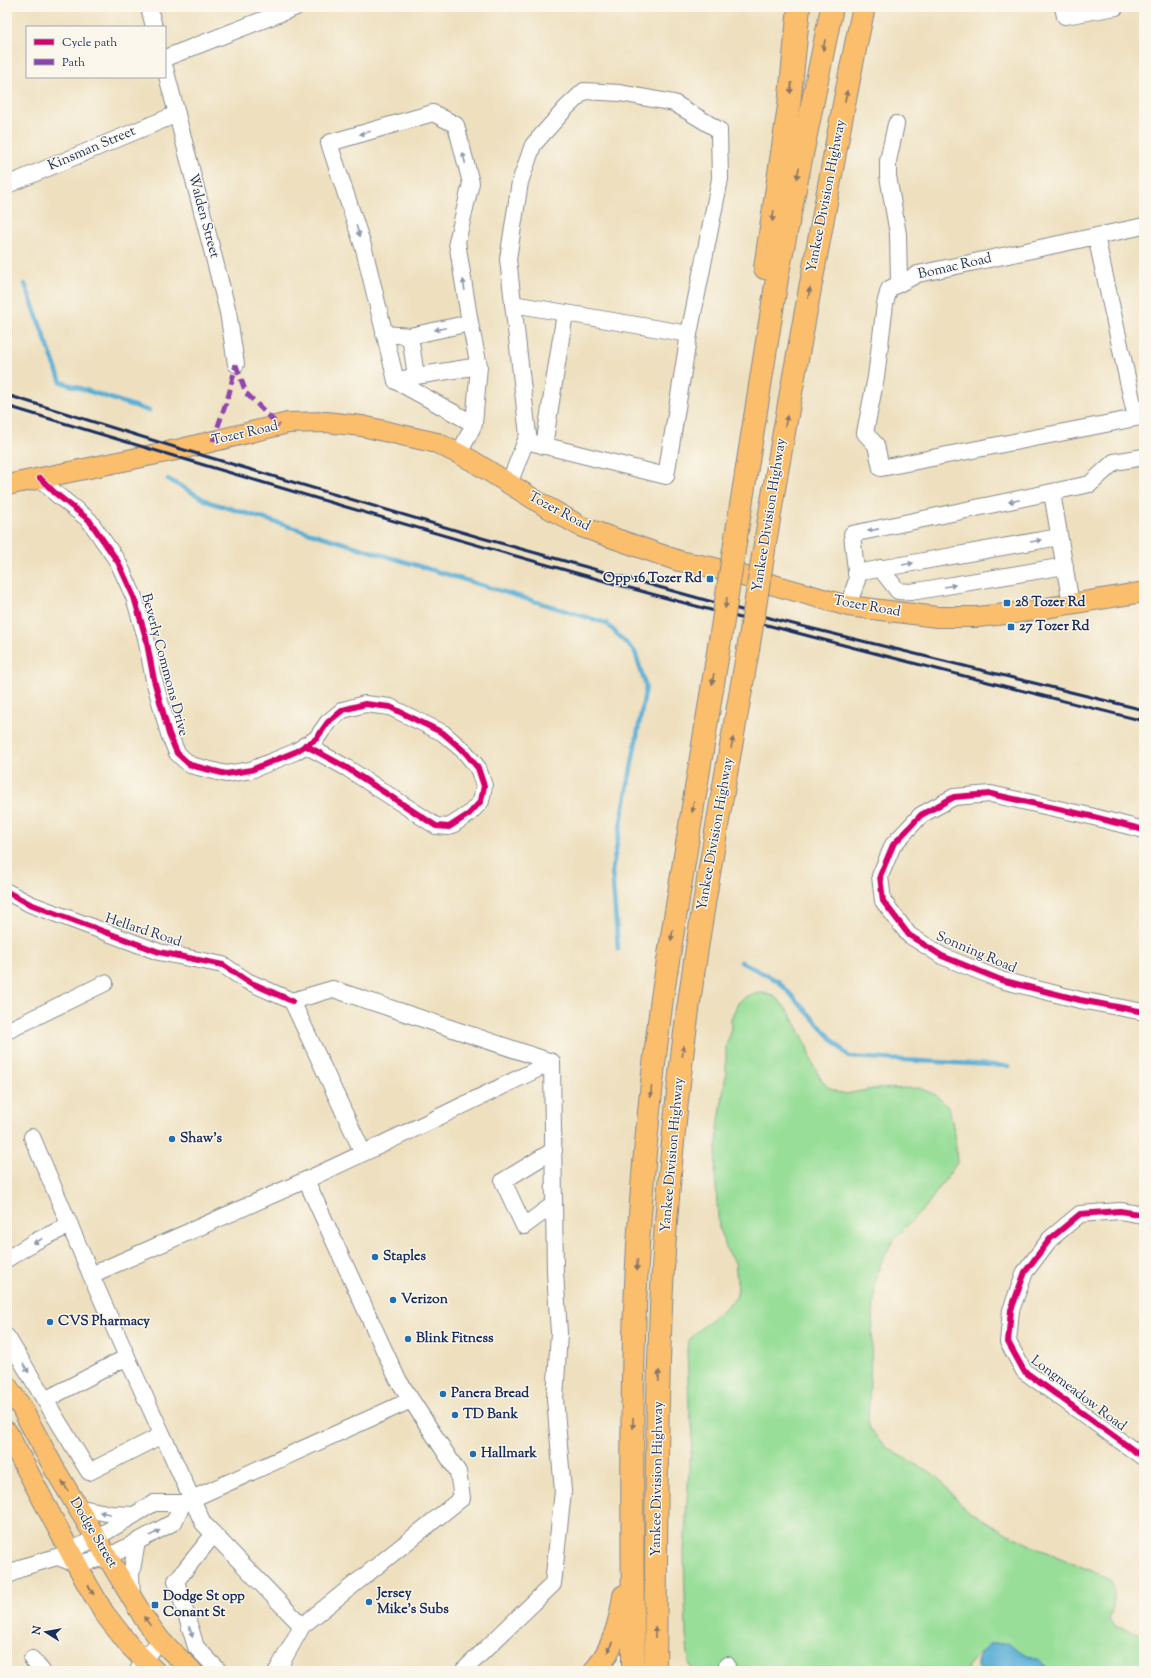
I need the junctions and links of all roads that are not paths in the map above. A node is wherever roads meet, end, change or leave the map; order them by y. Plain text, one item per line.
1 (149, 7) edge
2 (296, 7) edge
3 (799, 7) edge
4 (832, 7) edge
5 (864, 7) edge
6 (871, 7) edge
7 (1063, 7) edge
8 (1116, 7) edge
9 (154, 26) edge
10 (856, 42) junction
11 (166, 58) edge
12 (166, 72) edge
13 (177, 114) junction
14 (896, 124) dead end
15 (7, 185) edge
16 (1144, 226) edge
17 (1096, 236) junction
18 (899, 283) junction
19 (513, 304) junction
20 (566, 313) junction
21 (470, 323) junction
22 (384, 334) junction
23 (689, 334) junction
24 (410, 336) junction
25 (236, 364) dead end
26 (479, 366) junction
27 (416, 376) junction
28 (396, 381) junction
29 (474, 424) junction
30 (526, 441) junction
31 (544, 446) junction
32 (459, 454) junction
33 (1144, 457) edge
34 (40, 478) junction
35 (509, 484) junction
36 (7, 486) edge
37 (1052, 493) junction
38 (736, 537) junction
39 (1060, 537) junction
40 (1064, 566) junction
41 (880, 568) junction
42 (856, 573) junction
43 (1144, 592) edge
44 (1071, 604) junction
45 (848, 606) junction
46 (305, 745) junction
47 (1144, 830) edge
48 (7, 892) edge
49 (105, 983) dead end
50 (292, 1002) junction
51 (1144, 1012) edge
52 (7, 1031) edge
53 (552, 1062) junction
54 (32, 1137) dead end
55 (554, 1150) junction
56 (363, 1153) junction
57 (306, 1180) junction
58 (554, 1204) junction
59 (1144, 1215) edge
60 (70, 1225) junction
61 (7, 1259) edge
62 (91, 1275) junction
63 (7, 1337) edge
64 (127, 1357) junction
65 (7, 1386) edge
66 (45, 1400) junction
67 (411, 1400) junction
68 (7, 1432) edge
69 (162, 1435) junction
70 (1144, 1458) edge
71 (187, 1501) junction
72 (77, 1507) junction
73 (632, 1513) junction
74 (134, 1515) junction
75 (214, 1534) junction
76 (96, 1538) junction
77 (137, 1542) junction
78 (68, 1557) junction
79 (108, 1557) junction
80 (7, 1576) edge
81 (132, 1598) junction
82 (302, 1626) junction
83 (161, 1641) junction
84 (32, 1658) dead end
85 (145, 1667) edge
86 (42, 1671) edge
87 (192, 1671) edge
88 (218, 1671) edge
89 (277, 1671) edge
90 (462, 1671) edge
91 (595, 1671) edge
92 (634, 1671) edge
93 (655, 1671) edge

1 - 9 street
2 - 11 street
3 -> 38 highway
4 -> 38 highway, Yankee Division Highway
5 - 10 highway, Yankee Division Highway
6 - 10 highway
7 - 8 street
93 -> 10 highway, Yankee Division Highway, bridge
12 - 13 street, Walden Street
13 - 15 street, Kinsman Street
13 - 25 street, Walden Street
14 - 18 street
16 - 17 street, Bomac Road
17 - 18 street, Bomac Road
17 - 18 street, Bomac Road
19 - 20 street
19 - 23 street
19 - 30 street
20 - 23 street
20 - 31 street
21 -> 22 street
21 -> 24 street
21 - 26 street
22 - 24 street
22 - 28 street
23 - 31 street
24 - 27 street
26 - 27 street
26 - 29 street
27 - 28 street
28 - 29 street
29 - 32 street
30 - 31 street
30 - 35 street
32 - 34 main road, Tozer Road
32 - 35 main road, Tozer Road
33 - 37 street
34 - 36 main road, Tozer Road
34 - 46 street, Beverly Commons Drive
35 - 45 main road, Tozer Road
37 - 39 street
37 -> 42 street
38 -> 73 highway, Yankee Division Highway, bridge
39 - 40 street
41 -> 39 street
41 -> 40 street
40 - 44 street
41 - 42 street
42 - 45 street
43 - 44 main road, Tozer Road
44 - 45 main road, Tozer Road
46 - 46 street, Beverly Commons Drive
47 - 51 street, Sonning Road
48 - 50 street, Hellard Road
49 - 52 street
50 - 53 street
50 - 56 street
53 - 55 street
53 - 56 street
54 - 60 street
55 - 58 street
55 - 58 street
56 - 57 street
57 - 62 street
57 - 67 street
58 - 90 street
59 - 70 street, Longmeadow Road
60 -> 61 street
60 - 62 street
62 - 64 street
63 -> 66 street
64 - 66 street
64 - 69 street
72 -> 65 main road, Dodge Street
66 - 69 street
67 - 71 street
67 - 82 street
68 - 78 main road, Dodge Street
69 - 71 street
71 - 74 street
71 - 75 street
77 -> 71 street
74 -> 72 street
72 - 76 main road, Dodge Street
73 -> 91 highway
73 - 92 highway, Yankee Division Highway
74 - 76 street
75 - 82 street
75 -> 88 street
76 - 78 street
76 - 79 main road, Dodge Street
77 - 79 street
77 - 81 street
78 - 79 street
78 - 80 street
78 -> 85 main road, Dodge Street
79 - 81 main road, Dodge Street
83 -> 81 main road, Dodge Street
82 - 89 street
83 - 85 street
83 - 87 main road, Dodge Street
84 - 86 street

